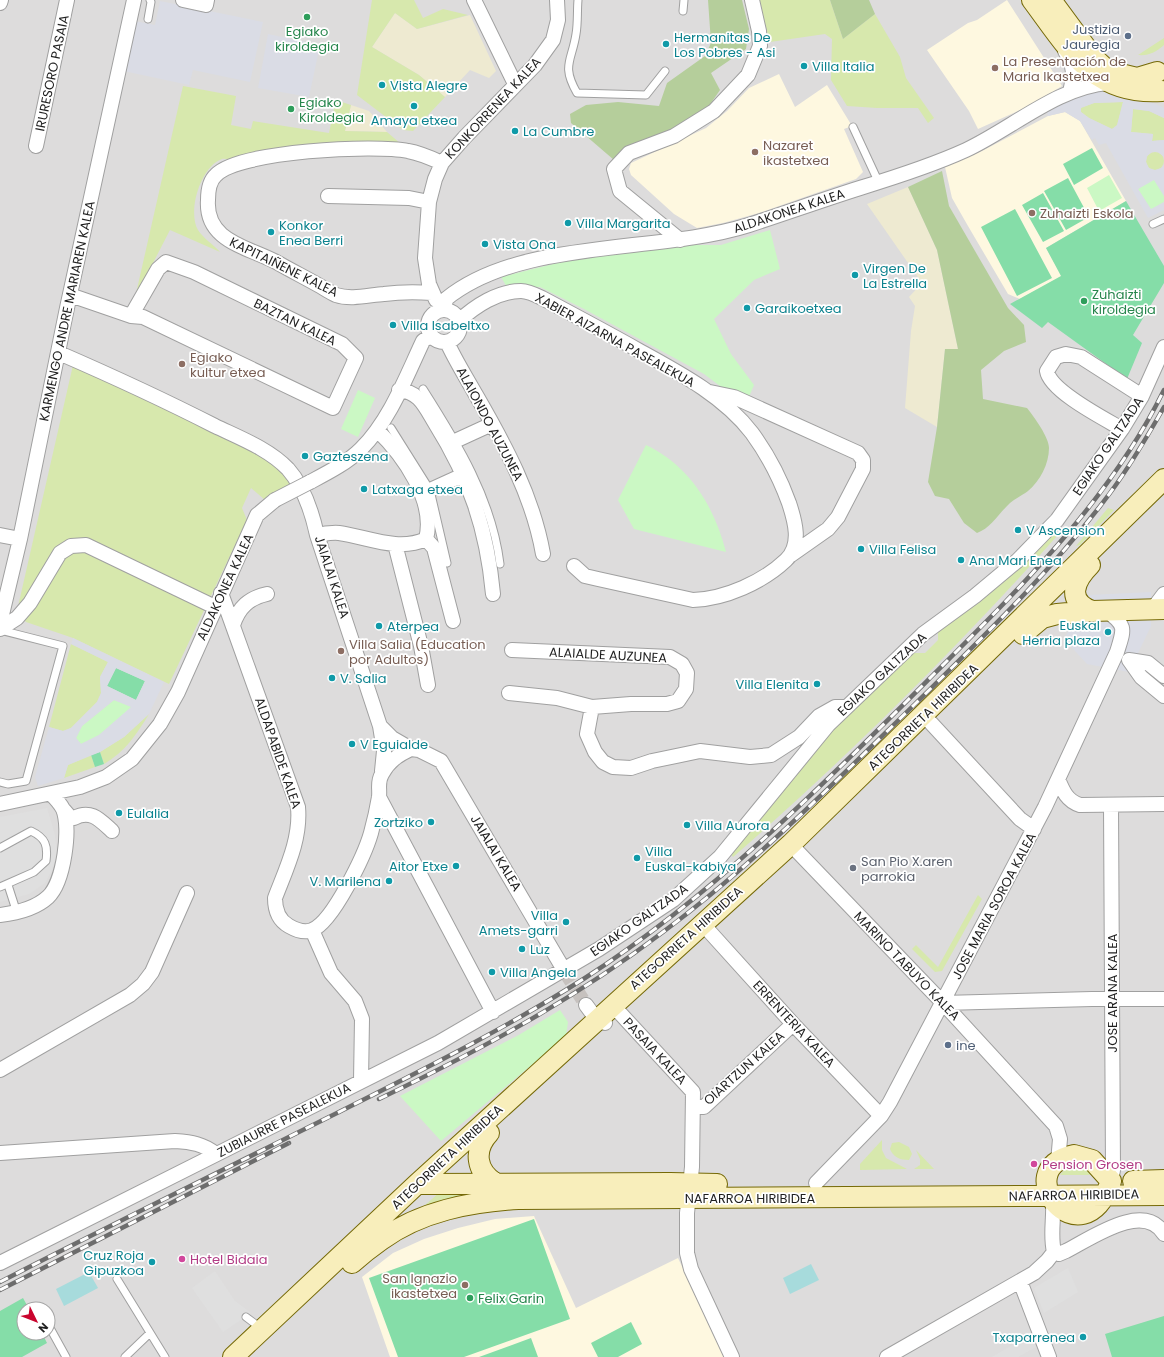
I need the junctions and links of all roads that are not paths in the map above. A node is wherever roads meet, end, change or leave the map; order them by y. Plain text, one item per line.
1 (67, 0) edge
2 (134, 0) edge
3 (150, 0) edge
4 (183, 0) edge
5 (207, 0) edge
6 (474, 0) edge
7 (557, 0) edge
8 (578, 0) edge
9 (684, 0) edge
10 (752, 0) edge
11 (1032, 0) edge
12 (1051, 0) edge
13 (683, 11) dead end
14 (148, 19) dead end
15 (1054, 30) junction
16 (1093, 59) junction
17 (1161, 66) edge
18 (665, 71) dead end
19 (1114, 79) junction
20 (515, 84) junction
21 (1070, 92) junction
22 (1163, 92) edge
23 (853, 127) dead end
24 (36, 146) dead end
25 (442, 164) junction
26 (878, 182) junction
27 (328, 196) dead end
28 (429, 202) junction
29 (1164, 219) edge
30 (1153, 224) dead end
31 (680, 240) junction
32 (432, 293) junction
33 (70, 295) junction
34 (443, 310) junction
35 (131, 316) junction
36 (459, 321) junction
37 (431, 335) junction
38 (447, 342) junction
39 (1164, 347) edge
40 (59, 353) junction
41 (422, 389) dead end
42 (399, 390) junction
43 (706, 390) junction
44 (1142, 396) junction
45 (492, 424) junction
46 (391, 428) dead end
47 (1122, 429) junction
48 (377, 430) junction
49 (455, 441) junction
50 (463, 474) junction
51 (1164, 479) edge
52 (430, 490) junction
53 (1132, 511) junction
54 (0, 535) edge
55 (318, 535) junction
56 (20, 539) junction
57 (426, 539) junction
58 (395, 544) junction
59 (543, 554) dead end
60 (791, 555) junction
61 (447, 563) dead end
62 (500, 564) dead end
63 (574, 566) dead end
64 (221, 593) junction
65 (267, 594) dead end
66 (493, 594) dead end
67 (1164, 594) edge
68 (215, 607) junction
69 (1158, 610) edge
70 (1099, 611) junction
71 (453, 621) dead end
72 (0, 623) edge
73 (233, 625) junction
74 (0, 629) edge
75 (512, 650) dead end
76 (1164, 676) edge
77 (428, 685) dead end
78 (509, 693) dead end
79 (1164, 696) edge
80 (592, 707) junction
81 (845, 707) junction
82 (931, 723) junction
83 (380, 726) junction
84 (411, 749) junction
85 (382, 774) junction
86 (1058, 779) junction
87 (0, 782) edge
88 (51, 794) junction
89 (379, 797) junction
90 (0, 804) edge
91 (1164, 804) edge
92 (1111, 805) junction
93 (64, 810) junction
94 (1034, 829) junction
95 (112, 831) dead end
96 (0, 848) edge
97 (797, 851) junction
98 (8, 885) junction
99 (0, 887) edge
100 (187, 893) dead end
101 (17, 913) junction
102 (0, 915) edge
103 (312, 930) junction
104 (708, 931) junction
105 (564, 970) junction
106 (1112, 999) junction
107 (1164, 999) edge
108 (943, 1003) junction
109 (494, 1012) junction
110 (604, 1014) junction
111 (793, 1024) junction
112 (0, 1070) edge
113 (361, 1081) junction
114 (693, 1107) junction
115 (881, 1116) junction
116 (489, 1133) junction
117 (0, 1153) edge
118 (216, 1154) junction
119 (1058, 1162) junction
120 (1164, 1180) edge
121 (495, 1183) junction
122 (816, 1183) junction
123 (424, 1184) junction
124 (1108, 1188) junction
125 (690, 1191) junction
126 (1049, 1194) junction
127 (1164, 1195) edge
128 (1078, 1214) junction
129 (1164, 1234) edge
130 (1051, 1238) junction
131 (1054, 1252) junction
132 (0, 1263) edge
133 (352, 1263) junction
134 (117, 1279) dead end
135 (1020, 1281) junction
136 (246, 1317) dead end
137 (262, 1329) junction
138 (150, 1333) junction
139 (56, 1339) edge
140 (66, 1357) edge
141 (125, 1357) edge
142 (165, 1357) edge
143 (233, 1357) edge
144 (252, 1357) edge
145 (732, 1357) edge
146 (887, 1357) edge
147 (1049, 1357) edge

1 - 24 street, IRURESORO PASAIA
2 - 33 street, KARMENGO ANDRE MARIAREN KALEA
3 - 14 lane
4 - 5 street
6 - 20 street
7 - 20 street, KONKORRENEA KALEA
8 - 18 lane
9 - 13 lane
10 - 31 street
11 - 15 main road
12 - 16 main road
15 - 16 main road
15 - 21 street
16 - 19 main road
16 - 21 street, ALDAKONEA KALEA
17 - 19 main road
17 - 22 main road
19 - 21 street
19 - 22 main road
20 - 25 street, KONKORRENEA KALEA
21 - 26 street, ALDAKONEA KALEA
23 - 26 lane
25 - 28 street, KONKORRENEA KALEA
25 - 32 street, KAPITAIÑENE KALEA
26 - 31 street, ALDAKONEA KALEA
27 - 28 street
28 - 32 street, KONKORRENEA KALEA
29 - 30 lane
31 - 34 street, ALDAKONEA KALEA
32 - 34 street, KONKORRENEA KALEA
33 - 35 street, BAZTAN KALEA
33 - 40 street, KARMENGO ANDRE MARIAREN KALEA
34 - 36 street
34 - 37 street
35 - 35 street, BAZTAN KALEA
36 - 38 street
36 - 43 street, XABIER AIZARNA PASEALEKUA
37 - 38 street
37 - 42 street, ALDAKONEA KALEA
38 - 45 street, ALAIONDO AUZUNEA
39 - 44 street, EGIAKO GALTZADA
40 - 55 street, JAIALAI KALEA
40 - 56 street, KARMENGO ANDRE MARIAREN KALEA
41 - 49 lane
42 - 48 street, ALDAKONEA KALEA
42 - 50 street
43 - 60 street, XABIER AIZARNA PASEALEKUA
43 - 60 street, XABIER AIZARNA PASEALEKUA
44 - 47 street, EGIAKO GALTZADA
44 - 47 street
45 - 49 street
45 - 59 street, ALAIONDO AUZUNEA
46 - 52 lane
47 - 81 street, EGIAKO GALTZADA
48 - 57 street
48 - 64 street, ALDAKONEA KALEA, bridge
49 - 62 lane
50 - 52 street
50 - 66 street
51 - 53 main road, ATEGORRIETA HIRIBIDEA
52 - 61 lane
53 - 70 main road
53 - 110 main road, ATEGORRIETA HIRIBIDEA
54 - 56 street
55 - 58 street
55 - 83 street, JAIALAI KALEA
56 - 72 street, KARMENGO ANDRE MARIAREN KALEA
57 - 58 street
57 - 71 street
58 - 77 street
60 - 63 street, XABIER AIZARNA PASEALEKUA
64 - 68 street, ALDAKONEA KALEA
64 - 73 street, ALDAPABIDE KALEA
65 - 73 street
67 - 69 street
68 - 74 street
68 - 88 street, ALDAKONEA KALEA
69 - 70 main road, ATEGORRIETA HIRIBIDEA
70 - 82 main road, ATEGORRIETA HIRIBIDEA
70 - 86 street, JOSE MARIA SOROA KALEA
73 - 103 street, ALDAPABIDE KALEA
74 - 87 lane
75 - 80 street, ALAIALDE AUZUNEA
76 - 79 street
78 - 80 street, ALAIALDE AUZUNEA
80 - 81 street
81 - 105 street, EGIAKO GALTZADA
82 - 94 street
82 - 97 main road, ATEGORRIETA HIRIBIDEA
83 - 84 street, JAIALAI KALEA
83 - 85 street
84 - 85 street
84 - 105 street, JAIALAI KALEA
85 - 89 street
86 - 92 street
86 - 94 street, JOSE MARIA SOROA KALEA
88 - 90 street, ALDAKONEA KALEA
88 - 93 street
89 - 103 street
89 - 109 street
91 - 92 street
92 - 106 street, JOSE ARANA KALEA
93 - 95 street
93 - 101 street
94 - 108 street, JOSE MARIA SOROA KALEA
96 - 98 lane
97 - 104 main road, ATEGORRIETA HIRIBIDEA
97 - 108 street, MARINO TABUYO KALEA
98 - 99 lane
98 - 101 lane
100 - 112 street
101 - 102 street
103 - 113 street
104 - 110 main road, ATEGORRIETA HIRIBIDEA
104 - 111 street, ERRENTERIA KALEA
105 - 109 street, ZUBIAURRE PASEALEKUA
106 - 107 street
106 - 108 street
106 - 124 street, JOSE ARANA KALEA
108 - 115 street, JOSE MARIA SOROA KALEA
108 - 119 street, MARINO TABUYO KALEA
109 - 113 street, ZUBIAURRE PASEALEKUA
110 - 114 street, PASAIA KALEA
110 - 116 main road, ATEGORRIETA HIRIBIDEA
110 - 123 main road, ATEGORRIETA HIRIBIDEA
111 - 114 street, OIARTZUN KALEA
111 - 115 street, ERRENTERIA KALEA
113 - 118 street, ZUBIAURRE PASEALEKUA
114 - 125 street, PASAIA KALEA
115 - 122 street, JOSE MARIA SOROA KALEA
116 - 121 main road
116 - 123 main road, ATEGORRIETA HIRIBIDEA
117 - 118 street
118 - 132 street, ZUBIAURRE PASEALEKUA
119 - 124 main road
119 - 126 main road
120 - 124 main road, NAFARROA HIRIBIDEA
121 - 123 main road, NAFARROA HIRIBIDEA
121 - 125 main road, NAFARROA HIRIBIDEA
122 - 125 main road, NAFARROA HIRIBIDEA
122 - 126 main road, NAFARROA HIRIBIDEA
123 - 133 main road, ATEGORRIETA HIRIBIDEA
123 - 137 main road, ATEGORRIETA HIRIBIDEA
124 - 126 main road, NAFARROA HIRIBIDEA
124 - 127 main road, NAFARROA HIRIBIDEA
124 - 128 main road
125 - 126 main road, NAFARROA HIRIBIDEA
125 - 133 main road, NAFARROA HIRIBIDEA
125 - 145 street, PASAIA KALEA
126 - 128 main road
126 - 130 street
128 - 130 street
129 - 131 street
130 - 131 street
131 - 135 street
133 - 144 main road, ATEGORRIETA HIRIBIDEA
134 - 138 lane
135 - 146 street
135 - 147 street
136 - 137 lane
137 - 143 main road, ATEGORRIETA HIRIBIDEA
138 - 141 lane
138 - 142 lane
139 - 140 lane

